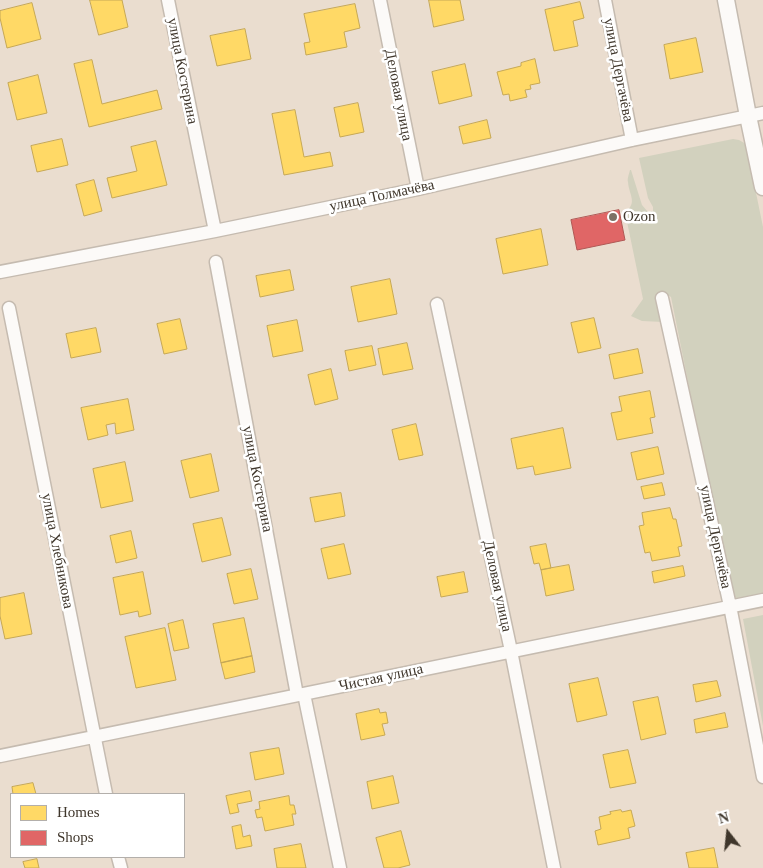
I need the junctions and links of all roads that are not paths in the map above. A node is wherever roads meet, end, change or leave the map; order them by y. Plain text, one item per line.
1 (168, 0) edge
2 (380, 0) edge
3 (605, 0) edge
4 (726, 0) edge
5 (755, 115) edge
6 (632, 140) junction
7 (763, 187) edge
8 (418, 189) junction
9 (215, 231) junction
10 (216, 262) dead end
11 (1, 269) edge
12 (662, 298) dead end
13 (437, 304) dead end
14 (9, 308) dead end
15 (763, 600) edge
16 (730, 606) junction
17 (511, 651) junction
18 (301, 694) junction
19 (94, 737) junction
20 (0, 756) edge
21 (763, 776) edge
22 (106, 793) edge
23 (340, 868) edge
24 (554, 868) edge

1 - 9 street, улица Костерина
2 - 8 street, Деловая улица
3 - 6 street, улица Дергачёва
4 - 5 street
5 - 6 street, улица Толмачёва
5 - 7 street
6 - 8 street, улица Толмачёва
8 - 9 street, улица Толмачёва
9 - 11 street, улица Толмачёва
10 - 18 street, улица Костерина
12 - 16 street, улица Дергачёва
13 - 17 street, Деловая улица
14 - 19 street, улица Хлебникова
15 - 16 street, Чистая улица
16 - 17 street, Чистая улица
16 - 21 street, улица Дергачёва
17 - 18 street, Чистая улица
17 - 24 street, Деловая улица
18 - 19 street, Чистая улица
18 - 23 street, улица Костерина
19 - 20 street, Чистая улица
19 - 22 street, улица Хлебникова

